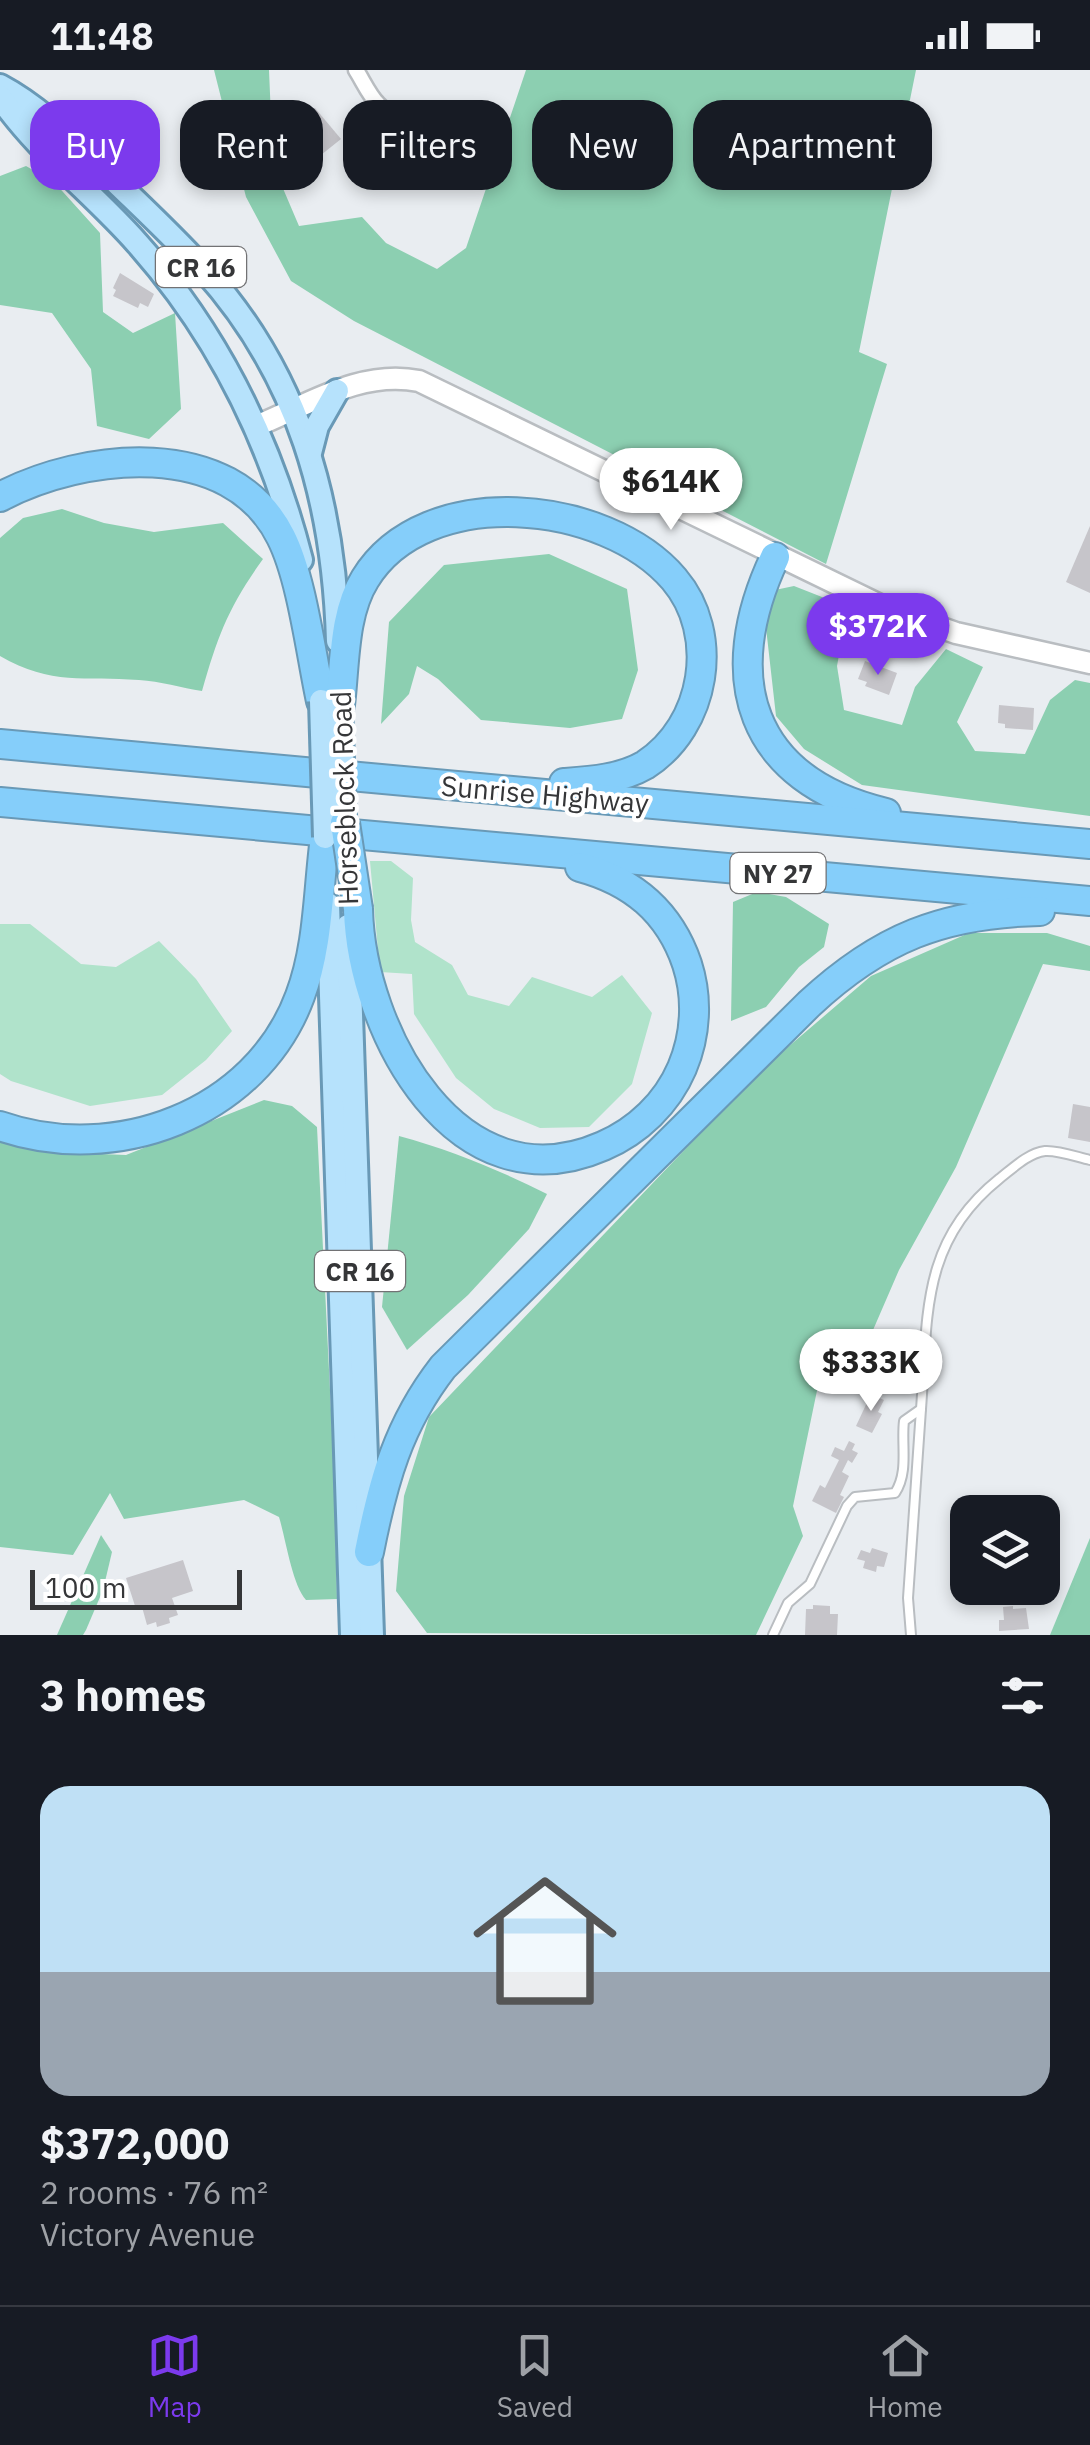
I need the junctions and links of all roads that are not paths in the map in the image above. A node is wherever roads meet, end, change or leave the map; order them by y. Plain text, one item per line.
1 (356, 70) edge
2 (0, 86) edge
3 (0, 97) edge
4 (375, 100) edge
5 (10, 125) edge
6 (337, 391) junction
7 (293, 410) junction
8 (256, 426) junction
9 (310, 453) junction
10 (0, 497) edge
11 (775, 556) junction
12 (1090, 663) edge
13 (331, 703) junction
14 (0, 725) edge
15 (0, 744) edge
16 (74, 751) junction
17 (451, 785) junction
18 (0, 802) edge
19 (132, 814) junction
20 (0, 818) edge
21 (335, 830) junction
22 (970, 833) junction
23 (1090, 844) edge
24 (466, 845) junction
25 (1090, 901) edge
26 (338, 908) junction
27 (1090, 912) edge
28 (0, 1126) edge
29 (1090, 1160) edge
30 (921, 1410) junction
31 (369, 1552) junction
32 (352, 1635) edge
33 (372, 1635) edge
34 (773, 1635) edge
35 (911, 1635) edge

1 - 4 street
2 - 7 main road, Horseblock Road / CR 16
3 - 5 main road, Horseblock Road / CR 16
5 - 8 main road, Horseblock Road / CR 16
6 - 7 street
6 - 9 main road
6 - 11 street
7 - 8 street
7 - 9 main road, Horseblock Road / CR 16
8 - 13 main road, Horseblock Road / CR 16
9 - 13 main road, Horseblock Road / CR 16
10 - 13 highway
11 - 12 street
11 - 22 highway
13 - 17 highway
13 - 21 main road, Horseblock Road / CR 16, bridge
14 - 16 highway
15 - 16 highway, Sunrise Highway / NY 27
16 - 17 highway, Sunrise Highway / NY 27
17 - 22 highway, Sunrise Highway / NY 27
18 - 19 highway, Sunrise Highway / NY 27
19 - 20 highway
19 - 24 highway, Sunrise Highway / NY 27
21 - 26 highway, bridge
21 - 26 highway
22 - 23 highway, Sunrise Highway / NY 27
24 - 25 highway, Sunrise Highway / NY 27
24 - 26 highway
26 - 28 highway
26 - 31 main road, Horseblock Road / CR 16
26 - 32 main road, Horseblock Road / CR 16
27 - 31 highway
29 - 30 lane
30 - 34 lane
30 - 35 lane
31 - 33 main road, Horseblock Road / CR 16

